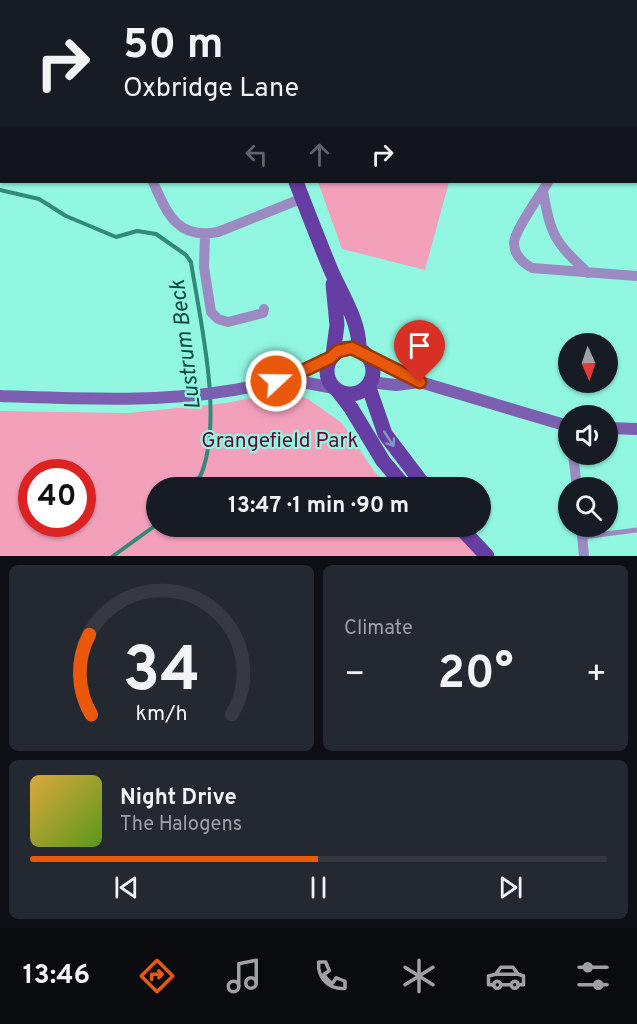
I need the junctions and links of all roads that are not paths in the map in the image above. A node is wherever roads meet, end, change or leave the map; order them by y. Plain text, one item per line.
1 (153, 183) edge
2 (296, 183) edge
3 (545, 186) edge
4 (303, 198) junction
5 (205, 234) junction
6 (330, 270) junction
7 (588, 273) junction
8 (637, 276) edge
9 (264, 309) dead end
10 (362, 352) junction
11 (332, 357) junction
12 (286, 379) junction
13 (420, 382) junction
14 (369, 384) junction
15 (336, 389) junction
16 (0, 396) edge
17 (558, 423) edge
18 (618, 428) edge
19 (637, 429) edge
20 (397, 477) edge
21 (418, 477) edge
22 (637, 530) edge
23 (618, 531) edge
24 (467, 537) edge
25 (582, 537) edge
26 (487, 556) edge
27 (584, 556) edge

1 - 5 street
2 - 4 main road
3 - 7 street
3 - 7 street
4 - 5 street
4 - 6 main road
5 - 9 street
6 - 10 main road
6 - 11 main road
7 - 8 street
10 - 11 main road
10 - 13 street
10 - 14 main road
11 - 12 street
11 - 15 main road
12 - 15 street
12 - 16 street
13 - 14 street
13 - 17 street
14 - 15 main road
14 -> 21 main road
15 - 20 main road
18 - 19 street
22 - 23 lane
24 - 26 main road
25 - 27 street

